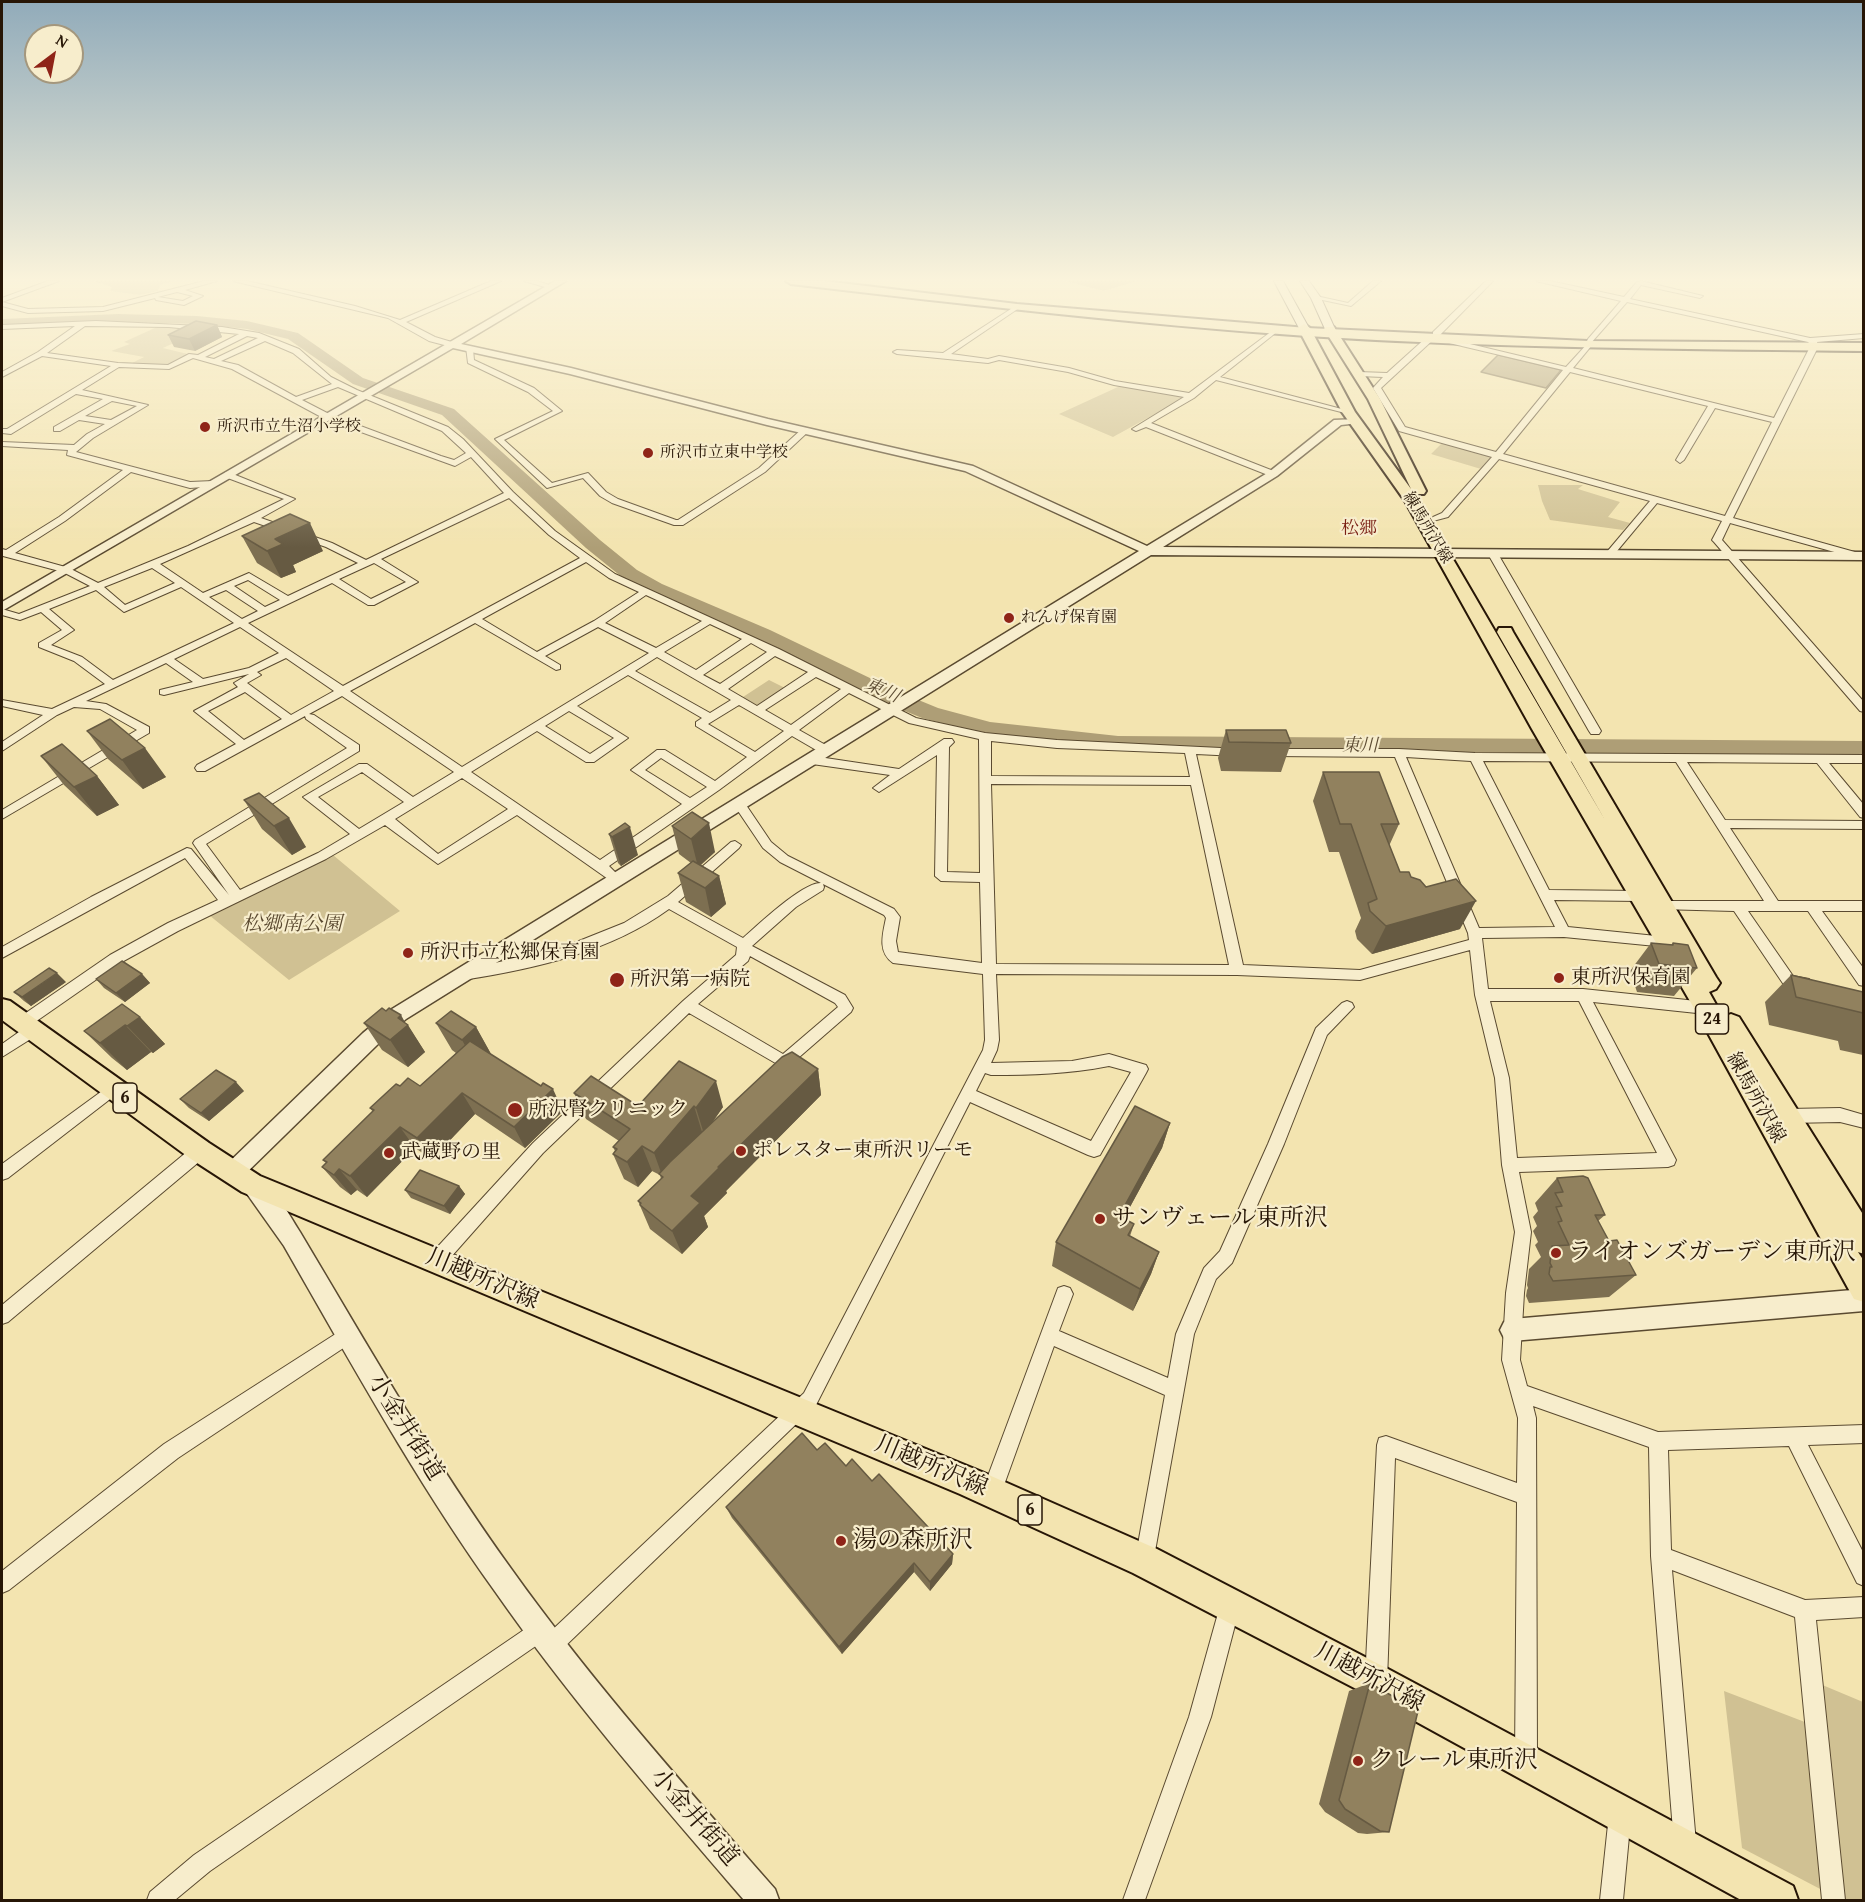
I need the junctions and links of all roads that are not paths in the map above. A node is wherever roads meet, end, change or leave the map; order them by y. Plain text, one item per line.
1 (109, 370) edge
2 (240, 370) edge
3 (317, 370) edge
4 (410, 370) edge
5 (488, 370) edge
6 (565, 370) edge
7 (1068, 370) edge
8 (1225, 370) edge
9 (1326, 370) edge
10 (1356, 370) edge
11 (1396, 370) edge
12 (1568, 370) joint
13 (1801, 370) edge
14 (1359, 374) junction
15 (1389, 375) junction
16 (1215, 378) junction
17 (338, 384) junction
18 (74, 391) junction
19 (365, 395) junction
20 (1191, 396) junction
21 (111, 398) junction
22 (297, 399) junction
23 (1713, 405) junction
24 (77, 417) junction
25 (328, 417) junction
26 (1352, 417) junction
27 (1778, 421) junction
28 (113, 423) junction
29 (1146, 424) junction
30 (57, 429) dead end
31 (1136, 429) dead end
32 (806, 430) junction
33 (5, 431) edge
34 (2, 443) edge
35 (75, 448) junction
36 (472, 453) junction
37 (1497, 456) junction
38 (1680, 460) dead end
39 (130, 469) junction
40 (1273, 474) junction
41 (228, 475) junction
42 (213, 484) junction
43 (510, 494) junction
44 (1655, 500) junction
45 (254, 519) junction
46 (1436, 519) junction
47 (1728, 520) junction
48 (1148, 551) junction
49 (4, 553) edge
50 (1450, 553) junction
51 (1492, 554) junction
52 (1728, 554) junction
53 (1609, 555) junction
54 (1861, 556) edge
55 (585, 559) junction
56 (369, 561) junction
57 (152, 563) junction
58 (66, 570) junction
59 (332, 579) junction
60 (183, 583) junction
61 (97, 586) junction
62 (227, 586) junction
63 (645, 592) junction
64 (203, 596) junction
65 (287, 600) junction
66 (42, 608) junction
67 (2, 610) edge
68 (264, 611) junction
69 (474, 619) junction
70 (708, 621) junction
71 (241, 622) junction
72 (598, 622) junction
73 (750, 639) junction
74 (775, 651) junction
75 (658, 653) junction
76 (289, 655) junction
77 (537, 656) junction
78 (166, 658) junction
79 (556, 667) dead end
80 (628, 671) junction
81 (816, 672) junction
82 (696, 675) junction
83 (200, 682) junction
84 (112, 684) junction
85 (245, 688) junction
86 (720, 689) junction
87 (848, 689) junction
88 (164, 692) dead end
89 (344, 692) junction
90 (739, 700) junction
91 (2, 703) edge
92 (72, 704) junction
93 (570, 707) junction
94 (1863, 709) edge
95 (893, 710) junction
96 (758, 711) junction
97 (53, 713) junction
98 (310, 717) dead end
99 (710, 718) junction
100 (291, 720) junction
101 (538, 727) junction
102 (791, 730) junction
103 (1595, 731) dead end
104 (958, 732) junction
105 (985, 737) junction
106 (244, 745) junction
107 (943, 746) junction
108 (2, 747) edge
109 (1563, 747) junction
110 (827, 751) junction
111 (1190, 752) junction
112 (1399, 753) junction
113 (755, 757) junction
114 (1475, 757) junction
115 (1679, 758) junction
116 (1820, 759) junction
117 (1863, 759) edge
118 (812, 760) junction
119 (201, 768) dead end
120 (463, 773) junction
121 (902, 773) junction
122 (985, 780) junction
123 (1197, 781) junction
124 (715, 787) junction
125 (879, 788) dead end
126 (413, 803) junction
127 (690, 804) junction
128 (740, 805) junction
129 (517, 809) junction
130 (1863, 814) edge
131 (2, 816) edge
132 (386, 819) junction
133 (1722, 824) junction
134 (1863, 825) edge
135 (359, 835) junction
136 (735, 845) dead end
137 (600, 866) junction
138 (987, 878) junction
139 (618, 881) junction
140 (818, 887) dead end
141 (1545, 896) junction
142 (1639, 896) junction
143 (233, 900) junction
144 (668, 902) junction
145 (1664, 906) junction
146 (1738, 906) junction
147 (1774, 906) junction
148 (1812, 906) junction
149 (1863, 906) edge
150 (1564, 932) junction
151 (1476, 938) junction
152 (1666, 942) junction
153 (744, 947) junction
154 (2, 953) edge
155 (990, 969) junction
156 (1237, 970) junction
157 (461, 976) junction
158 (1863, 981) edge
159 (1821, 987) edge
160 (1482, 995) junction
161 (1583, 995) junction
162 (688, 1005) junction
163 (1347, 1007) dead end
164 (2, 1008) edge
165 (1706, 1008) junction
166 (27, 1027) junction
167 (2, 1051) edge
168 (982, 1066) junction
169 (113, 1089) junction
170 (966, 1094) junction
171 (1788, 1116) junction
172 (1863, 1122) edge
173 (200, 1151) junction
174 (5, 1165) edge
175 (1510, 1165) junction
176 (241, 1178) junction
177 (1863, 1241) edge
178 (437, 1260) junction
179 (1863, 1289) edge
180 (1064, 1294) dead end
181 (1863, 1300) edge
182 (2, 1316) edge
183 (1512, 1330) junction
184 (348, 1335) junction
185 (1049, 1335) junction
186 (1175, 1390) junction
187 (1521, 1393) junction
188 (800, 1411) junction
189 (1863, 1434) edge
190 (1795, 1438) junction
191 (1658, 1441) junction
192 (992, 1492) junction
193 (1526, 1496) junction
194 (1661, 1556) junction
195 (1145, 1561) junction
196 (1863, 1576) edge
197 (2, 1583) edge
198 (1231, 1604) junction
199 (1863, 1607) edge
200 (1805, 1610) junction
201 (547, 1637) junction
202 (1376, 1681) junction
203 (1526, 1764) junction
204 (1620, 1815) junction
205 (1685, 1850) junction
206 (158, 1900) edge
207 (764, 1900) edge
208 (1134, 1900) edge
209 (1611, 1900) edge
210 (1779, 1900) edge
211 (1834, 1900) edge

1 - 18 street
2 - 22 street
3 - 17 street
4 - 19 street
5 - 32 street
6 - 32 street
7 - 20 street
8 - 16 street
9 - 26 main road, 練馬所沢線 / 24
10 - 14 main road, 練馬所沢線 / 24
11 - 15 street
12 - 23 street
12 - 37 street
13 - 27 street
14 - 15 street
14 - 46 main road, 練馬所沢線 / 24
15 - 37 street
16 - 20 street
16 - 26 street
17 - 19 street
17 - 22 street
18 - 21 street
18 - 33 street
19 - 25 street
19 - 36 street
20 - 29 street
21 - 24 street
21 - 28 street
22 - 25 street
23 - 27 street
23 - 38 street
24 - 28 street
24 - 30 street
25 - 36 street
25 - 41 street
26 - 40 street
26 - 50 main road, 練馬所沢線 / 24
27 - 47 street
28 - 35 street
29 - 31 street
29 - 40 street
32 - 48 street
33 - 34 street
34 - 35 street
35 - 39 street
36 - 43 street
37 - 44 street
37 - 46 street
39 - 42 street
39 - 49 street
40 - 48 street
41 - 42 street
41 - 45 street
42 - 58 street
43 - 55 street
43 - 56 street
44 - 47 street
44 - 53 street
45 - 56 street
45 - 57 street
46 - 50 main road, 練馬所沢線 / 24
47 - 52 street
47 - 54 street
48 - 50 street
48 - 95 street
49 - 58 street
50 - 51 street
50 - 109 main road, 練馬所沢線 / 24
51 - 53 street
51 - 103 street
52 - 53 street
52 - 54 street
52 - 94 street
55 - 63 street
55 - 69 street
56 - 59 street
56 - 59 street
57 - 60 street
57 - 61 street
58 - 61 street
58 - 67 street
59 - 65 street
60 - 61 street
60 - 64 street
61 - 66 street
62 - 64 street
62 - 65 street
62 - 68 street
63 - 70 street
63 - 72 street
64 - 71 street
65 - 68 street
66 - 67 street
66 - 84 street
68 - 71 street
69 - 77 street
69 - 89 street
70 - 73 street
70 - 75 street
71 - 76 street
71 - 78 street
72 - 75 street
72 - 77 street
73 - 74 street
73 - 82 street
74 - 81 street
74 - 86 street
75 - 80 street
75 - 82 street
76 - 83 street
76 - 85 street
76 - 89 street
77 - 79 street
78 - 83 street
78 - 84 street
80 - 93 street
80 - 99 street
81 - 87 street
81 - 96 street
82 - 86 street
83 - 88 street
84 - 92 street
85 - 100 street
85 - 106 street
86 - 90 street
87 - 95 street
87 - 102 street
89 - 100 street
89 - 120 street
90 - 96 street
90 - 99 street
91 - 97 street
92 - 97 street
92 - 131 street
93 - 101 street
93 - 101 street
95 - 104 street
95 - 110 street
96 - 102 street
97 - 108 street
98 - 143 street
99 - 113 street
100 - 106 street
101 - 120 street
102 - 110 street
102 - 113 street
104 - 105 street
104 - 107 street
105 - 111 street
105 - 122 street
106 - 119 street
107 - 121 street
107 - 138 street
109 - 114 street
109 - 115 street
109 - 142 main road, 練馬所沢線 / 24
109 - 145 main road, 練馬所沢線 / 24
110 - 118 street
111 - 112 street
111 - 123 street
112 - 114 street
112 - 151 street
113 - 124 street
114 - 141 street
115 - 116 street
115 - 133 street
116 - 117 street
116 - 130 street
118 - 121 street
118 - 128 street
120 - 126 street
120 - 129 street
121 - 125 street
122 - 123 street
122 - 138 street
123 - 156 street
124 - 127 street
124 - 127 street
126 - 132 street
126 - 135 street
127 - 137 street
128 - 139 street
128 - 155 street
129 - 132 street
129 - 137 street
132 - 135 street
133 - 134 street
133 - 147 street
135 - 143 street
136 - 144 street
137 - 139 street
138 - 155 street
139 - 157 street
140 - 153 street
141 - 142 street
141 - 150 street
142 - 152 main road, 練馬所沢線 / 24
143 - 154 street
143 - 166 street
144 - 153 street
144 - 157 street
145 - 146 street
145 - 171 main road, 練馬所沢線 / 24
146 - 147 street
146 - 159 street
147 - 148 street
148 - 149 street
148 - 158 street
150 - 151 street
150 - 152 street
151 - 156 street
151 - 160 street
152 - 165 main road, 練馬所沢線 / 24
153 - 162 street
153 - 162 street
155 - 156 street
155 - 168 street
157 - 176 street
160 - 161 street
160 - 175 street
161 - 165 street
161 - 175 street
162 - 178 street
163 - 186 street
164 - 166 main road, 小金井街道 / 6
165 - 179 main road, 練馬所沢線 / 24
166 - 167 street
166 - 169 main road, 小金井街道 / 6
168 - 170 street
168 - 170 street
169 - 173 main road, 小金井街道 / 6
169 - 174 street
170 - 188 street
171 - 172 street
171 - 177 main road, 練馬所沢線 / 24
173 - 176 main road, 小金井街道 / 6
173 - 182 street
175 - 183 street
176 - 178 main road, 川越所沢線 / 6
176 - 184 street, 小金井街道
178 - 188 main road, 川越所沢線 / 6
180 - 185 street
181 - 183 street
183 - 187 street
184 - 197 street
184 - 201 street, 小金井街道
185 - 186 street
185 - 192 street
186 - 195 street
187 - 191 street
187 - 193 street
188 - 192 main road, 川越所沢線 / 6
188 - 201 street
189 - 190 street
190 - 191 street
190 - 196 street
191 - 194 street
192 - 195 main road, 川越所沢線 / 6
193 - 202 street
193 - 203 street
194 - 200 street
194 - 205 street
195 - 198 main road, 川越所沢線 / 6
198 - 202 main road, 川越所沢線 / 6
198 - 208 street
199 - 200 street
200 - 211 street
201 - 206 street
201 - 207 street, 小金井街道
202 - 203 main road, 川越所沢線 / 6
203 - 204 main road, 川越所沢線 / 6
204 - 205 main road, 川越所沢線 / 6
204 - 209 street
205 - 210 main road, 川越所沢線 / 6

